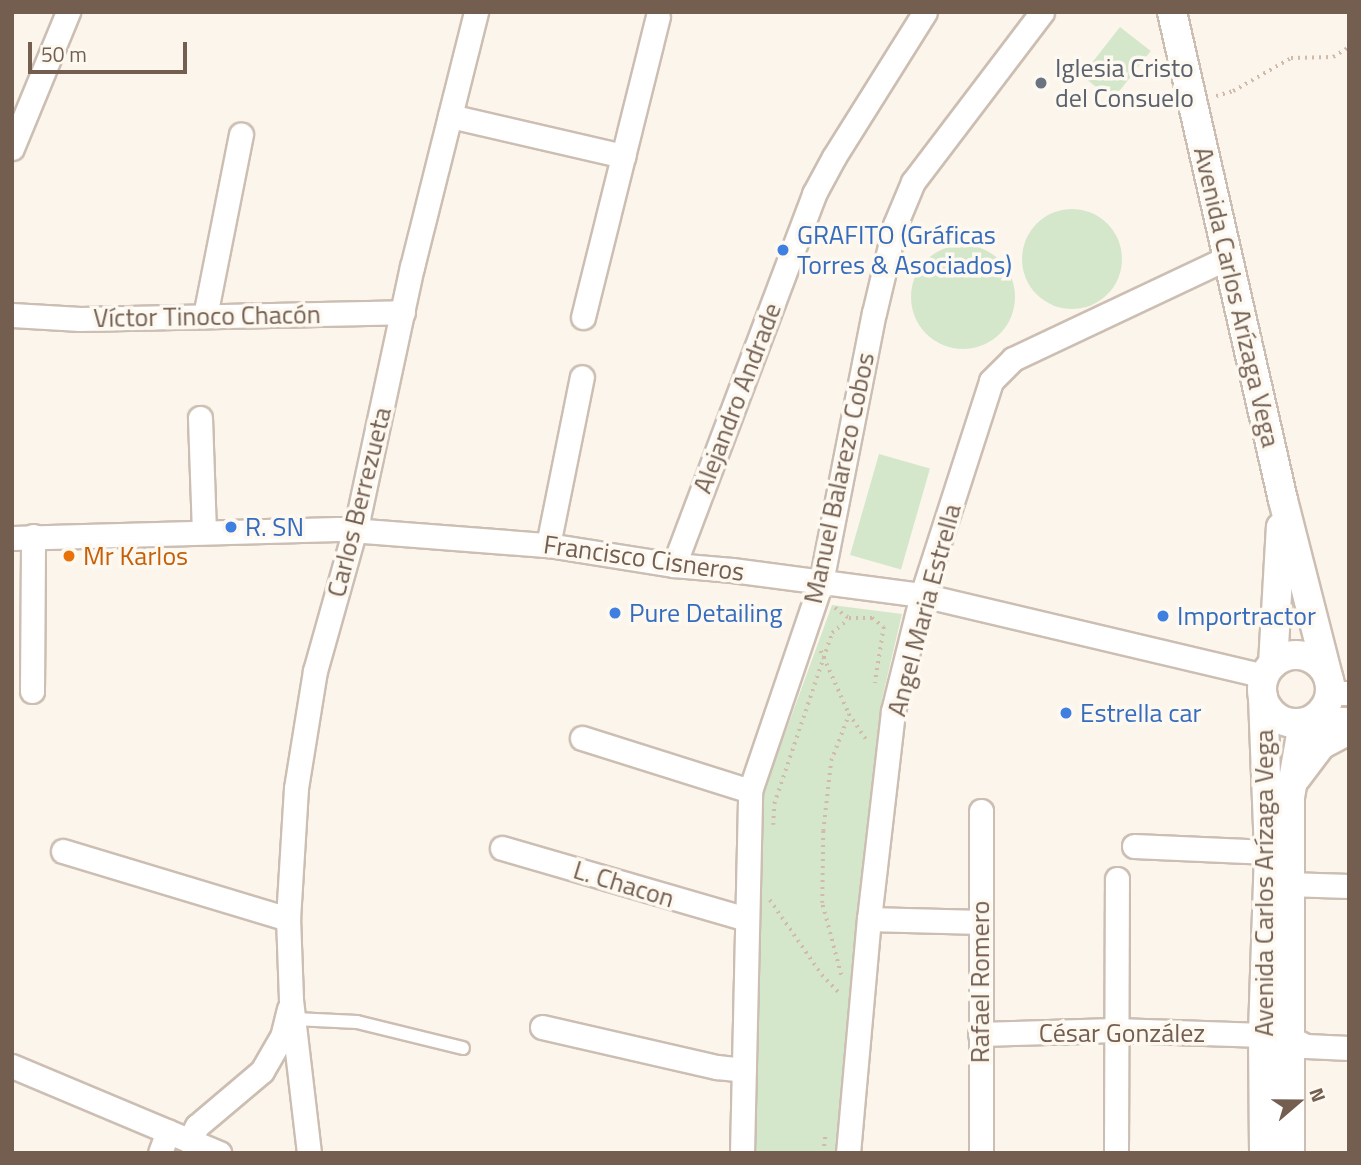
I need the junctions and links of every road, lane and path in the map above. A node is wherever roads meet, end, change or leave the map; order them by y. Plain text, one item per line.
1 (68, 12) edge
2 (476, 12) edge
3 (925, 12) edge
4 (1042, 12) edge
5 (1172, 12) edge
6 (658, 17) dead end
7 (1349, 47) edge
8 (1194, 102) junction
9 (450, 116) junction
10 (241, 135) dead end
11 (12, 148) edge
12 (623, 156) junction
13 (1227, 258) junction
14 (403, 312) junction
15 (12, 315) edge
16 (205, 316) junction
17 (583, 317) dead end
18 (582, 377) dead end
19 (200, 418) dead end
20 (1283, 500) junction
21 (204, 530) junction
22 (355, 530) junction
23 (23, 537) edge
24 (548, 545) junction
25 (674, 565) junction
26 (821, 582) junction
27 (922, 595) junction
28 (849, 618) junction
29 (806, 626) junction
30 (824, 661) junction
31 (1267, 679) junction
32 (874, 690) dead end
33 (1336, 690) edge
34 (32, 691) dead end
35 (849, 714) junction
36 (1349, 719) edge
37 (1309, 721) junction
38 (869, 729) dead end
39 (1349, 730) edge
40 (582, 738) dead end
41 (867, 741) junction
42 (872, 747) dead end
43 (750, 791) junction
44 (1290, 797) junction
45 (981, 811) dead end
46 (773, 831) dead end
47 (1134, 846) dead end
48 (502, 848) dead end
49 (63, 851) dead end
50 (1269, 852) junction
51 (1117, 878) dead end
52 (1287, 884) junction
53 (1349, 886) edge
54 (769, 912) dead end
55 (288, 919) junction
56 (746, 919) junction
57 (869, 919) junction
58 (980, 922) junction
59 (845, 970) dead end
60 (844, 983) junction
61 (842, 996) junction
62 (846, 1001) dead end
63 (293, 1009) junction
64 (542, 1027) dead end
65 (1115, 1030) junction
66 (980, 1034) junction
67 (1276, 1036) junction
68 (463, 1048) dead end
69 (1349, 1048) edge
70 (12, 1066) edge
71 (744, 1070) junction
72 (826, 1127) dead end
73 (189, 1141) junction
74 (164, 1142) edge
75 (219, 1153) edge
76 (309, 1153) edge
77 (742, 1153) edge
78 (823, 1153) edge
79 (848, 1153) edge
80 (981, 1153) edge
81 (1116, 1153) edge
82 (1265, 1153) edge
83 (1290, 1153) edge

1 - 11 street
2 - 9 street, Carlos Berrezueta
3 - 25 street, Alejandro Andrade
4 - 26 street, Manuel Balarezo Cobos
5 - 8 street, Avenida Carlos Arízaga Vega
6 - 12 street
7 - 8 path
8 - 13 street, Avenida Carlos Arízaga Vega
9 - 12 street
9 - 14 street, Carlos Berrezueta
10 - 16 street
12 - 17 street
13 - 20 street, Avenida Carlos Arízaga Vega
13 - 27 street, Angel Maria Estrella
14 - 16 street, Víctor Tinoco Chacón
14 - 22 street, Carlos Berrezueta
15 - 16 street, Víctor Tinoco Chacón
18 - 24 street
19 - 21 street
20 - 31 street, Avenida Carlos Arízaga Vega
20 - 33 street, Avenida Carlos Arízaga Vega
21 - 22 street, Francisco Cisneros
21 - 23 street, Francisco Cisneros
22 - 24 street, Francisco Cisneros
22 - 55 street, Carlos Berrezueta
23 - 34 street
24 - 25 street, Francisco Cisneros
25 - 26 street, Francisco Cisneros
26 - 27 street, Francisco Cisneros
26 - 28 path
26 - 29 street, Manuel Balarezo Cobos
27 - 31 street, Francisco Cisneros
27 - 57 street, Angel Maria Estrella
28 - 30 path
28 - 32 path
29 - 30 path
29 - 43 street, Manuel Balarezo Cobos
30 - 35 path
30 - 46 path
31 - 33 street
31 - 37 street
31 - 50 street, Avenida Carlos Arízaga Vega
33 - 37 street
35 - 41 path
35 - 60 path
36 - 37 street
37 - 44 street, Avenida Carlos Arízaga Vega
38 - 41 path
39 - 44 street
40 - 43 street
41 - 42 path
43 - 56 street, Manuel Balarezo Cobos
44 - 52 street, Avenida Carlos Arízaga Vega
45 - 58 street, Rafael Romero
47 - 50 street
48 - 56 street, L. Chacon
49 - 55 street
50 - 67 street, Avenida Carlos Arízaga Vega
51 - 65 street
52 - 53 street
52 - 67 street, Avenida Carlos Arízaga Vega
54 - 61 path
55 - 63 street, Carlos Berrezueta
56 - 71 street, Manuel Balarezo Cobos
57 - 58 street
57 - 79 street, Angel Maria Estrella
58 - 66 street, Rafael Romero
59 - 60 path
60 - 61 path
61 - 62 path
63 - 68 lane
63 - 73 street, Carlos Berrezueta
63 - 76 street, Carlos Berrezueta
64 - 71 street
65 - 66 street, César González
65 - 67 street, César González
65 - 81 street
66 - 80 street, Rafael Romero
67 - 69 street, César González
67 - 82 street, Avenida Carlos Arízaga Vega
67 - 83 street, Avenida Carlos Arízaga Vega
70 - 74 street
71 - 77 street, Manuel Balarezo Cobos
72 - 78 path
73 - 74 street
73 - 75 street

